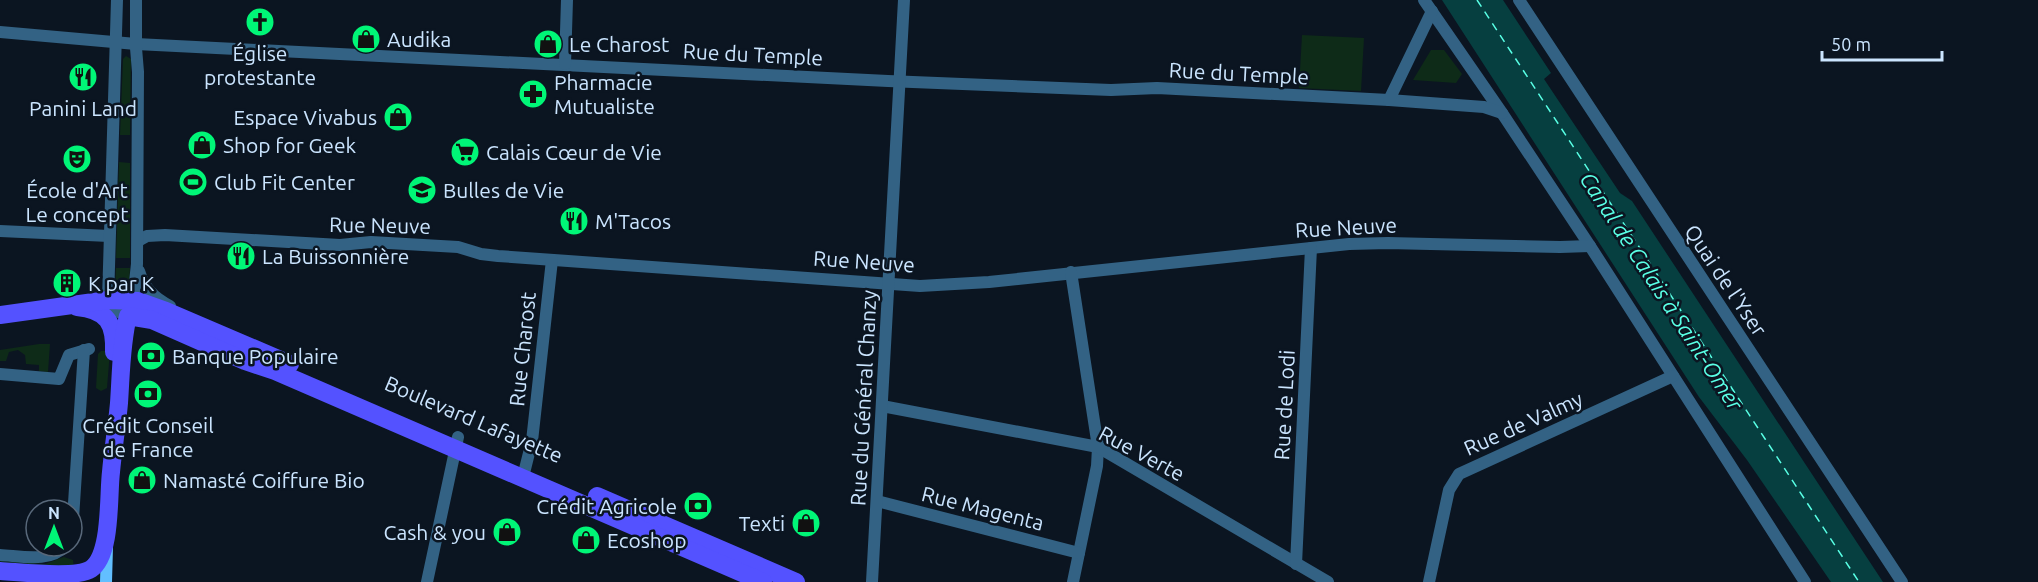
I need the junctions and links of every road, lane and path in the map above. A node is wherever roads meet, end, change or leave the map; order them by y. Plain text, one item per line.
1 (117, 0) edge
2 (136, 0) edge
3 (567, 0) edge
4 (904, 0) edge
5 (1424, 0) edge
6 (1519, 0) edge
7 (1432, 11) junction
8 (0, 32) edge
9 (116, 42) junction
10 (136, 44) junction
11 (565, 64) junction
12 (900, 81) junction
13 (1389, 100) junction
14 (1503, 113) junction
15 (0, 231) edge
16 (109, 236) junction
17 (138, 241) junction
18 (1590, 246) junction
19 (1311, 248) junction
20 (552, 260) junction
21 (138, 264) junction
22 (1071, 272) junction
23 (889, 283) junction
24 (101, 305) junction
25 (130, 308) junction
26 (0, 315) edge
27 (211, 330) junction
28 (0, 374) edge
29 (1673, 376) junction
30 (882, 406) junction
31 (456, 443) junction
32 (1098, 447) junction
33 (111, 471) junction
34 (524, 471) junction
35 (75, 498) edge
36 (877, 501) junction
37 (106, 533) junction
38 (1079, 553) junction
39 (0, 555) edge
40 (24, 556) edge
41 (1296, 564) junction
42 (0, 571) edge
43 (61, 574) junction
44 (86, 582) edge
45 (106, 582) edge
46 (427, 582) edge
47 (763, 582) edge
48 (796, 582) edge
49 (872, 582) edge
50 (1073, 582) edge
51 (1328, 582) edge
52 (1429, 582) edge
53 (1804, 582) edge
54 (1902, 582) edge

1 - 9 street
2 - 10 street
3 - 11 street
4 - 12 street, Rue du Général Chanzy
5 - 7 street
6 - 54 street, Quai de l'Yser
7 - 13 street
7 - 14 street
8 - 9 street, Rue du Temple
9 - 10 street, Rue du Temple
9 - 16 street
10 - 11 street, Rue du Temple
10 - 17 street
11 - 12 street, Rue du Temple
12 - 13 street, Rue du Temple
12 - 23 street, Rue du Général Chanzy
13 - 14 street, Rue du Temple
14 - 18 street
15 - 16 street
16 - 24 street
17 - 20 street, Rue Neuve
17 - 21 street
18 - 19 street, Rue Neuve
18 - 29 street
19 - 22 street, Rue Neuve
19 - 41 street, Rue de Lodi
20 - 23 street, Rue Neuve
20 - 34 street, Rue Charost
21 - 25 street
21 - 27 street
22 - 23 street, Rue Neuve
22 - 32 street
23 - 30 street, Rue du Général Chanzy
24 - 25 main road
24 - 26 main road
24 - 33 main road
25 - 27 main road, Boulevard Lafayette
25 - 31 main road, Boulevard Lafayette
25 - 33 main road
27 - 31 main road, Boulevard Lafayette
28 - 35 street
29 - 52 street, Rue de Valmy
29 - 53 street
30 - 32 street, Rue Verte
30 - 36 street, Rue du Général Chanzy
31 - 34 main road, Boulevard Lafayette
31 - 46 street
32 - 38 street
32 - 41 street, Rue Verte
33 - 37 main road
34 - 47 main road, Boulevard Lafayette
34 - 48 main road, Boulevard Lafayette
36 - 38 street, Rue Magenta
36 - 49 street, Rue du Général Chanzy
37 - 43 main road
37 - 45 main road
38 - 50 street
39 - 40 street
41 - 51 street, Rue Verte
42 - 43 main road
43 - 44 main road

